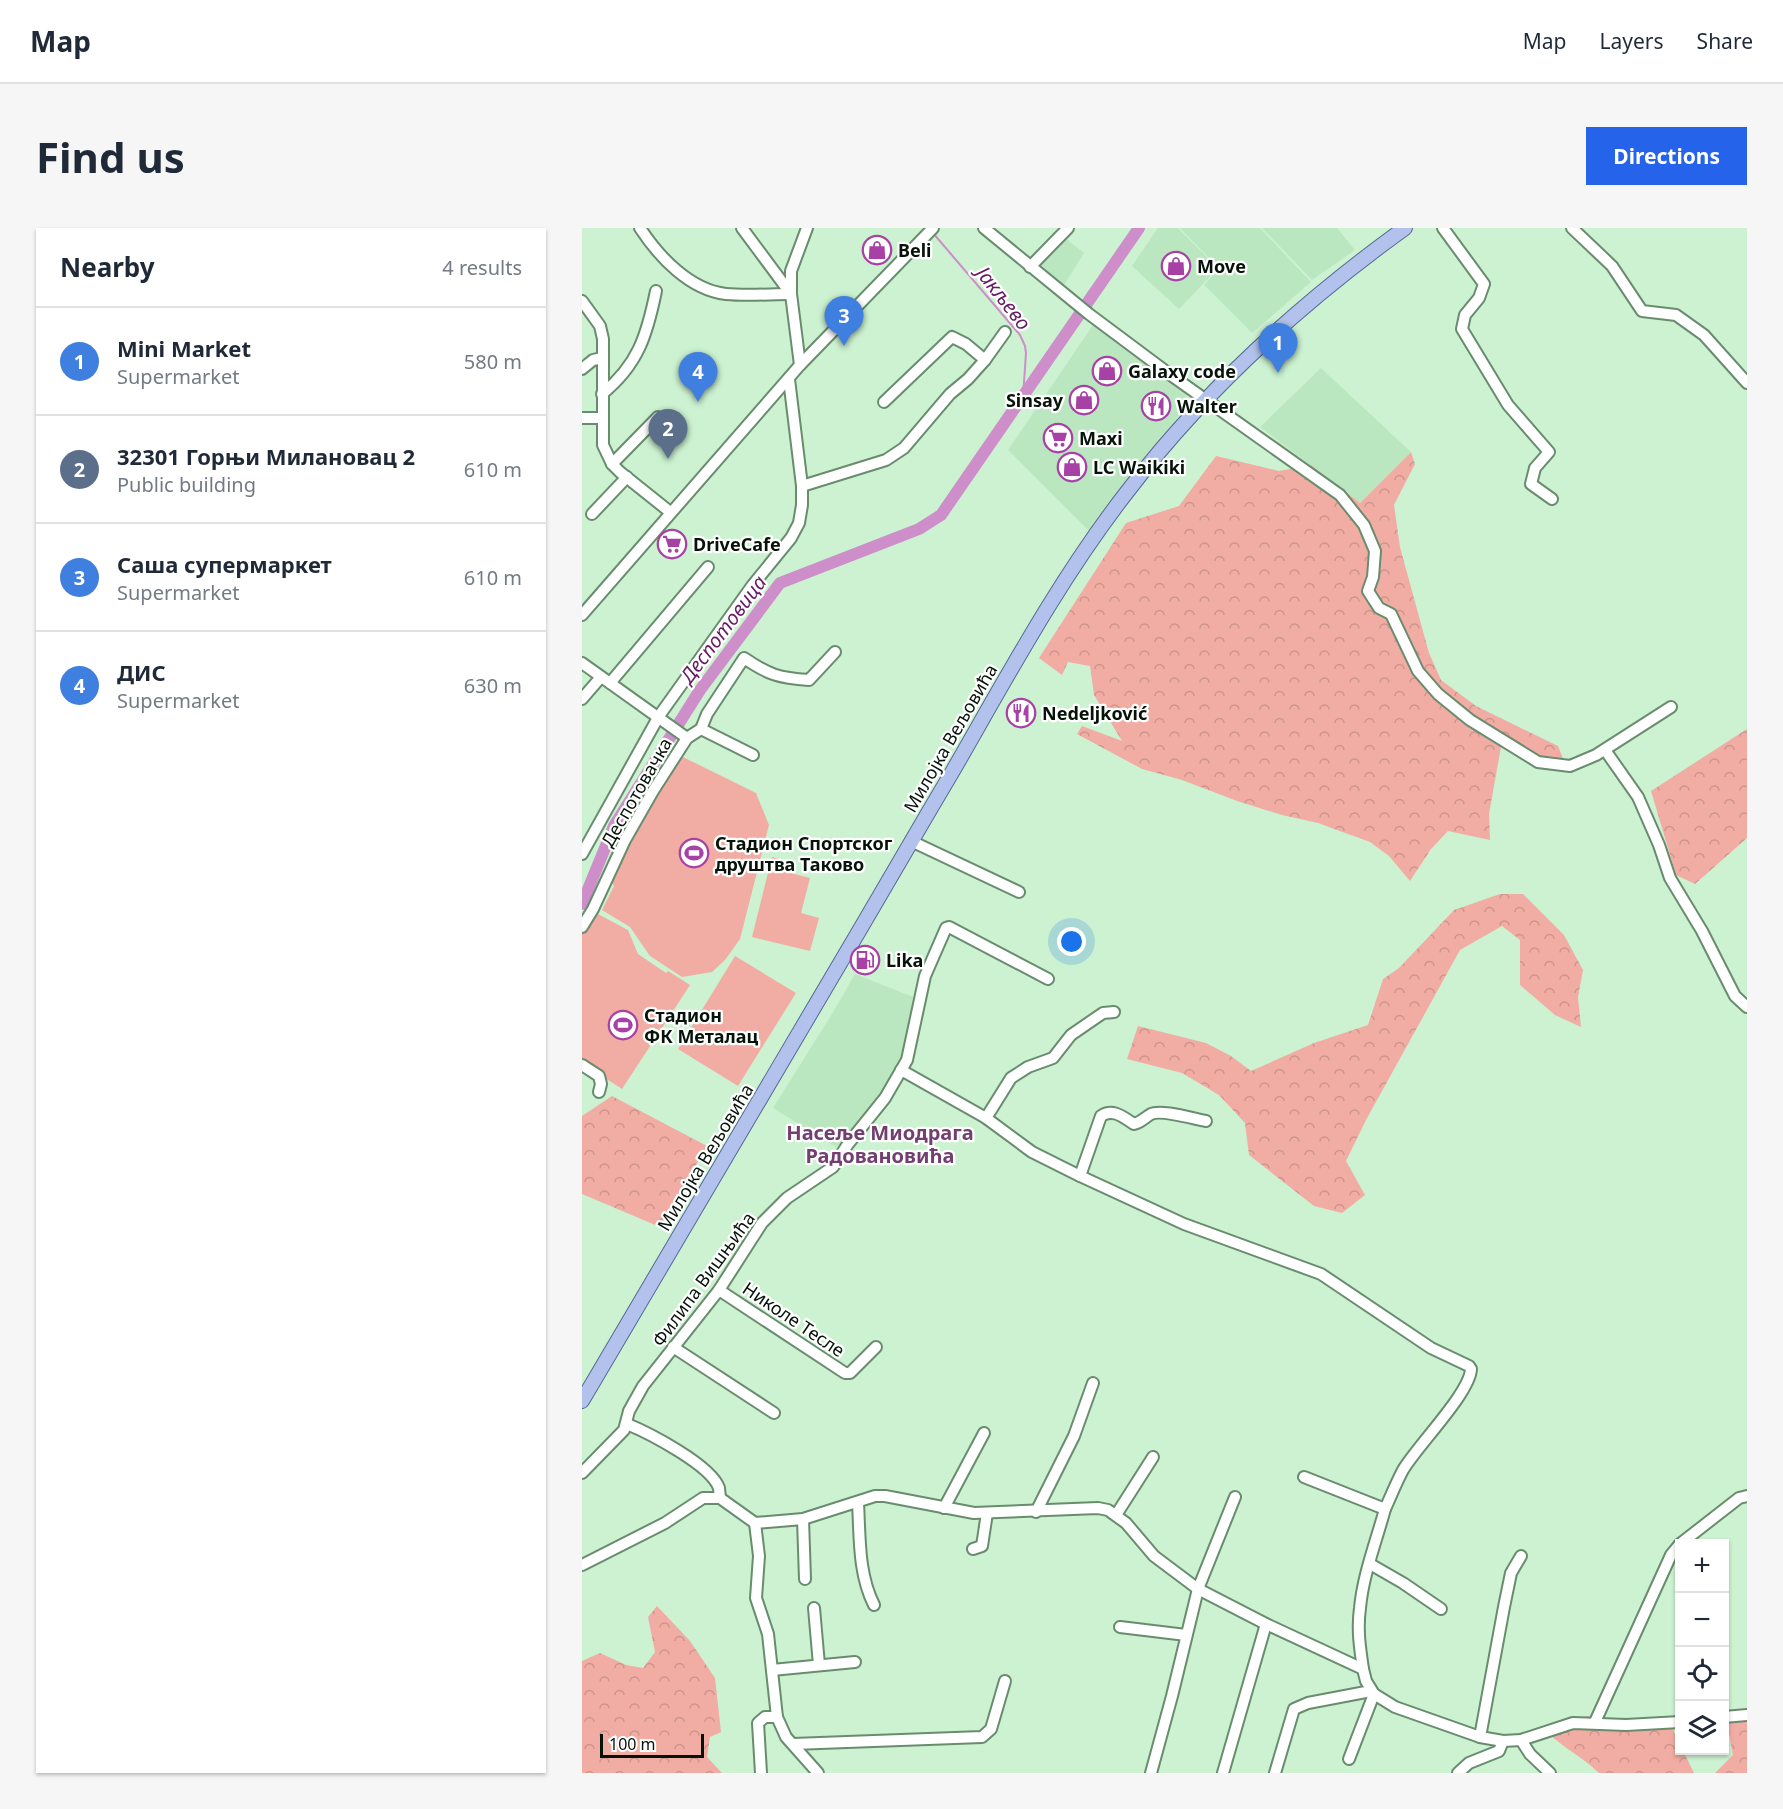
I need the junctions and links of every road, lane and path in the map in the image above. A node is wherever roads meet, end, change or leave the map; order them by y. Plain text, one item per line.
1 (640, 228) edge
2 (742, 228) edge
3 (807, 228) edge
4 (933, 228) edge
5 (984, 228) edge
6 (1068, 228) edge
7 (1405, 228) edge
8 (1443, 228) edge
9 (1572, 228) edge
10 (1030, 267) junction
11 (656, 291) dead end
12 (791, 294) junction
13 (582, 301) edge
14 (1005, 332) dead end
15 (602, 358) junction
16 (985, 360) junction
17 (800, 365) junction
18 (582, 369) edge
19 (789, 379) junction
20 (1747, 383) edge
21 (602, 394) junction
22 (1205, 399) junction
23 (884, 402) dead end
24 (658, 417) dead end
25 (582, 418) edge
26 (602, 418) junction
27 (612, 464) junction
28 (627, 477) junction
29 (802, 486) junction
30 (1551, 499) dead end
31 (670, 512) junction
32 (592, 514) dead end
33 (708, 567) dead end
34 (582, 615) edge
35 (835, 652) dead end
36 (582, 663) edge
37 (606, 680) junction
38 (582, 699) edge
39 (1671, 707) dead end
40 (662, 718) junction
41 (701, 729) junction
42 (685, 736) junction
43 (1605, 750) junction
44 (753, 755) dead end
45 (911, 841) junction
46 (582, 854) edge
47 (1019, 892) dead end
48 (582, 927) edge
49 (1048, 979) dead end
50 (1747, 1007) edge
51 (1114, 1012) dead end
52 (582, 1065) edge
53 (901, 1070) junction
54 (599, 1092) dead end
55 (986, 1118) junction
56 (1206, 1121) dead end
57 (1080, 1176) junction
58 (719, 1290) junction
59 (673, 1347) junction
60 (876, 1347) dead end
61 (1093, 1383) dead end
62 (582, 1401) edge
63 (774, 1413) dead end
64 (627, 1424) junction
65 (984, 1432) dead end
66 (1153, 1457) dead end
67 (582, 1473) edge
68 (1304, 1477) dead end
69 (1747, 1496) edge
70 (720, 1497) junction
71 (1236, 1497) dead end
72 (858, 1503) junction
73 (944, 1509) junction
74 (1385, 1509) junction
75 (1036, 1512) junction
76 (987, 1513) junction
77 (1116, 1515) junction
78 (803, 1519) junction
79 (755, 1523) junction
80 (1686, 1539) edge
81 (973, 1549) dead end
82 (1675, 1550) edge
83 (1521, 1556) dead end
84 (1370, 1564) junction
85 (582, 1565) edge
86 (805, 1579) dead end
87 (1198, 1589) junction
88 (874, 1605) dead end
89 (814, 1608) dead end
90 (1441, 1609) dead end
91 (1266, 1624) junction
92 (1120, 1626) dead end
93 (1186, 1635) junction
94 (855, 1662) dead end
95 (819, 1665) junction
96 (1363, 1669) junction
97 (772, 1670) junction
98 (1005, 1681) dead end
99 (1372, 1693) junction
100 (1747, 1715) edge
101 (777, 1717) junction
102 (1729, 1717) edge
103 (1595, 1722) junction
104 (1675, 1722) edge
105 (1480, 1737) junction
106 (1521, 1740) junction
107 (1503, 1741) junction
108 (793, 1744) junction
109 (1349, 1759) dead end
110 (760, 1773) edge
111 (818, 1773) edge
112 (1151, 1773) edge
113 (1223, 1773) edge
114 (1275, 1773) edge
115 (1458, 1773) edge
116 (1550, 1773) edge

1 - 12 street
2 - 12 street
3 - 12 street
4 - 17 street
5 - 10 street
6 - 10 street
7 - 22 main road, Милојка Вељовића
8 - 30 street
9 - 20 street
10 - 22 street
11 - 21 street
12 - 17 street
13 - 15 street
14 - 16 street
15 - 18 street
15 - 21 street
16 - 23 street
16 - 29 street
17 - 19 street
19 - 29 street
19 - 31 street
21 - 26 street
22 - 43 street
22 - 45 main road, Милојка Вељовића
24 - 27 street
25 - 26 street
26 - 27 street
27 - 28 street
28 - 31 street
28 - 32 street
29 - 40 street
31 - 34 street
33 - 37 street
35 - 41 street
36 - 37 street
37 - 38 street
37 - 40 street
39 - 43 street
40 - 42 street
40 - 46 street
41 - 42 street
41 - 44 street
42 - 48 street, Деспотовачка
43 - 50 street
45 - 47 street
45 - 62 main road, Милојка Вељовића
49 - 53 street, Филипа Вишњића
51 - 55 street
52 - 54 street
53 - 55 street
53 - 58 street, Филипа Вишњића
55 - 57 street
56 - 57 street
57 - 74 street
58 - 59 street, Филипа Вишњића
58 - 60 street, Николе Тесле
59 - 63 street
59 - 64 street, Филипа Вишњића
61 - 75 street
64 - 67 street, Филипа Вишњића
64 - 70 street
65 - 73 street
66 - 77 street
68 - 74 street
69 - 80 street
70 - 79 street
70 - 85 street
71 - 87 street
72 - 73 street
72 - 78 street
72 - 88 street
73 - 76 street
74 - 84 street
75 - 76 street
75 - 77 street
76 - 81 street
77 - 87 street
78 - 79 street
78 - 86 street
79 - 97 street
82 - 103 street
83 - 105 street
84 - 90 street
84 - 96 street
87 - 91 street
87 - 93 street
89 - 95 street
91 - 96 street
91 - 113 street
92 - 93 street
93 - 112 street
94 - 95 street
95 - 97 street
96 - 99 street
97 - 101 street
98 - 108 street
99 - 105 street
99 - 109 street
99 - 114 street
100 - 102 street
101 - 108 street
101 - 110 street
103 - 104 street
103 - 106 street
105 - 107 street
106 - 107 street
106 - 116 street
107 - 115 street
108 - 111 street

